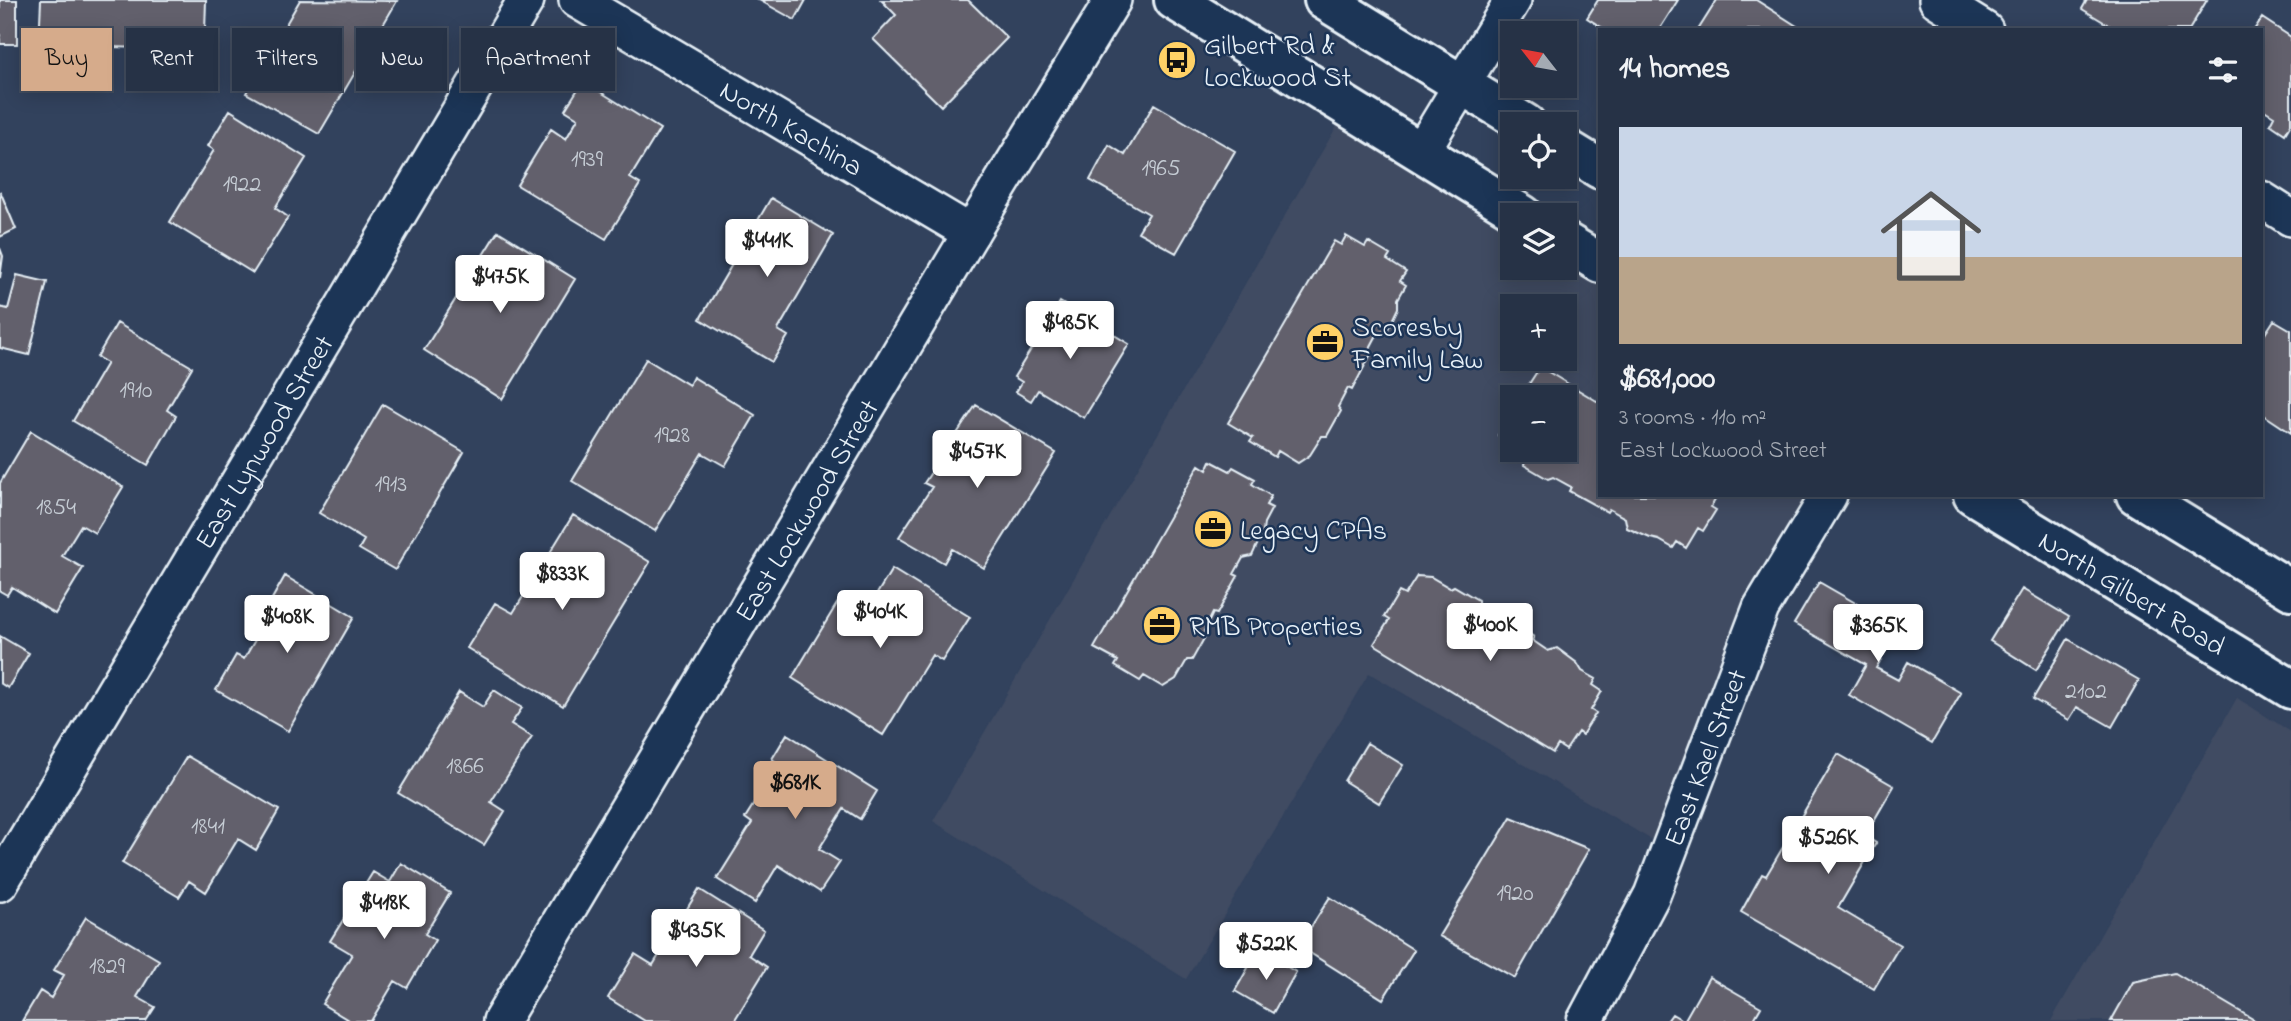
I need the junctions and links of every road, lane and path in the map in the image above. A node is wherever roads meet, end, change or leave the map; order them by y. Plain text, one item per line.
1 (526, 0) edge
2 (576, 0) edge
3 (1114, 0) edge
4 (1174, 0) edge
5 (1324, 0) edge
6 (1513, 0) edge
7 (1937, 0) edge
8 (1982, 28) edge
9 (1462, 85) junction
10 (1506, 112) edge
11 (1421, 152) junction
12 (1577, 155) edge
13 (1598, 168) edge
14 (2263, 201) edge
15 (1504, 203) edge
16 (2291, 218) edge
17 (971, 233) junction
18 (1577, 249) edge
19 (1598, 262) edge
20 (1828, 497) edge
21 (1976, 497) edge
22 (2139, 497) edge
23 (2291, 590) edge
24 (2291, 689) edge
25 (0, 883) edge
26 (501, 1021) edge
27 (1585, 1021) edge

1 - 25 street, East Lynwood Street
2 - 17 street, North Kachina
3 - 17 street, East Lockwood Street
4 - 11 main road
5 - 9 main road
6 - 9 street
7 - 8 street
9 - 10 main road
9 - 11 street
11 - 15 main road
12 - 13 main road
14 - 16 street
17 - 26 street, East Lockwood Street
18 - 19 main road
20 - 27 street, East Kael Street
21 - 24 main road, North Gilbert Road
22 - 23 main road

